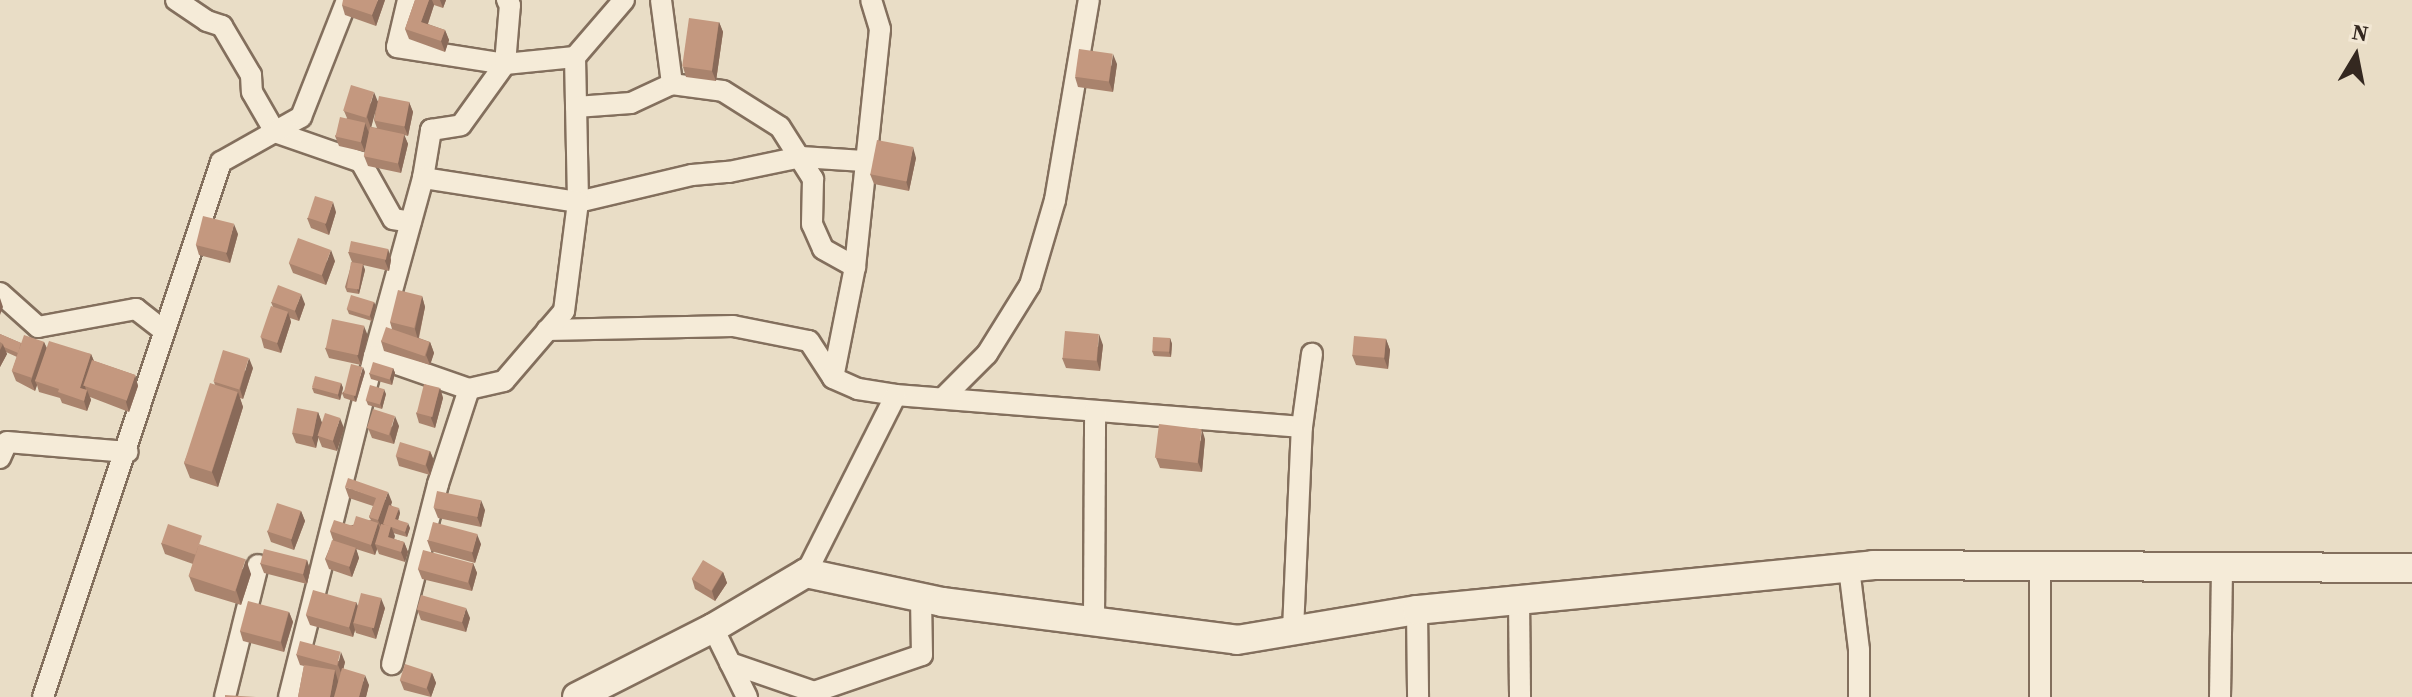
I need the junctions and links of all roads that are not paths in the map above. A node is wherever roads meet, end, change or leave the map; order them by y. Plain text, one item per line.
1 (176, 0) edge
2 (347, 0) edge
3 (408, 0) edge
4 (507, 0) edge
5 (624, 0) edge
6 (661, 0) edge
7 (871, 0) edge
8 (1089, 0) edge
9 (575, 57) junction
10 (505, 64) junction
11 (672, 84) junction
12 (576, 107) junction
13 (275, 132) junction
14 (801, 157) junction
15 (864, 161) junction
16 (423, 178) junction
17 (578, 202) junction
18 (411, 222) junction
19 (855, 267) junction
20 (0, 293) edge
21 (547, 330) junction
22 (164, 331) junction
23 (1312, 354) dead end
24 (374, 356) junction
25 (833, 378) junction
26 (469, 389) junction
27 (896, 395) junction
28 (943, 398) junction
29 (1095, 411) junction
30 (1302, 427) junction
31 (128, 452) junction
32 (0, 458) edge
33 (258, 565) edge
34 (2040, 566) junction
35 (2222, 567) junction
36 (1849, 568) junction
37 (2412, 568) edge
38 (806, 573) junction
39 (921, 598) junction
40 (1519, 598) junction
41 (1417, 610) junction
42 (1094, 622) junction
43 (713, 628) junction
44 (1293, 630) junction
45 (730, 663) junction
46 (392, 664) dead end
47 (43, 697) edge
48 (225, 697) edge
49 (289, 697) edge
50 (577, 697) edge
51 (747, 697) edge
52 (1418, 697) edge
53 (1520, 697) edge
54 (1859, 697) edge
55 (2040, 697) edge
56 (2220, 697) edge

1 - 13 street
2 - 13 street
3 - 10 street
4 - 10 street
5 - 9 street
6 - 11 street
7 - 15 street
8 - 28 street
9 - 10 street
9 - 12 street
10 - 16 street
11 - 12 street
11 - 14 street
12 - 17 street
13 - 18 street
13 - 22 street
14 - 15 street
14 - 17 street
14 - 19 street
15 - 19 street
16 - 17 street
16 - 18 street
17 - 21 street
18 - 24 street
19 - 25 street
20 - 22 street
21 - 25 street
21 - 26 street
22 - 31 street
23 - 30 street
24 - 26 street
24 - 49 street
25 - 27 street
26 - 46 street
27 - 28 street
27 - 38 street
28 - 29 street
29 - 30 street
29 - 42 street
30 - 44 street
31 - 32 street
31 - 47 street
33 - 48 street
34 - 35 street
34 - 36 street
34 - 55 street
35 - 37 street
35 - 56 street
36 - 40 street
36 - 54 street
38 - 39 street
38 - 43 street
39 - 42 street
39 - 45 street
40 - 41 street
40 - 53 street
41 - 44 street
41 - 52 street
42 - 44 street
43 - 45 street
43 - 50 street
45 - 51 street

